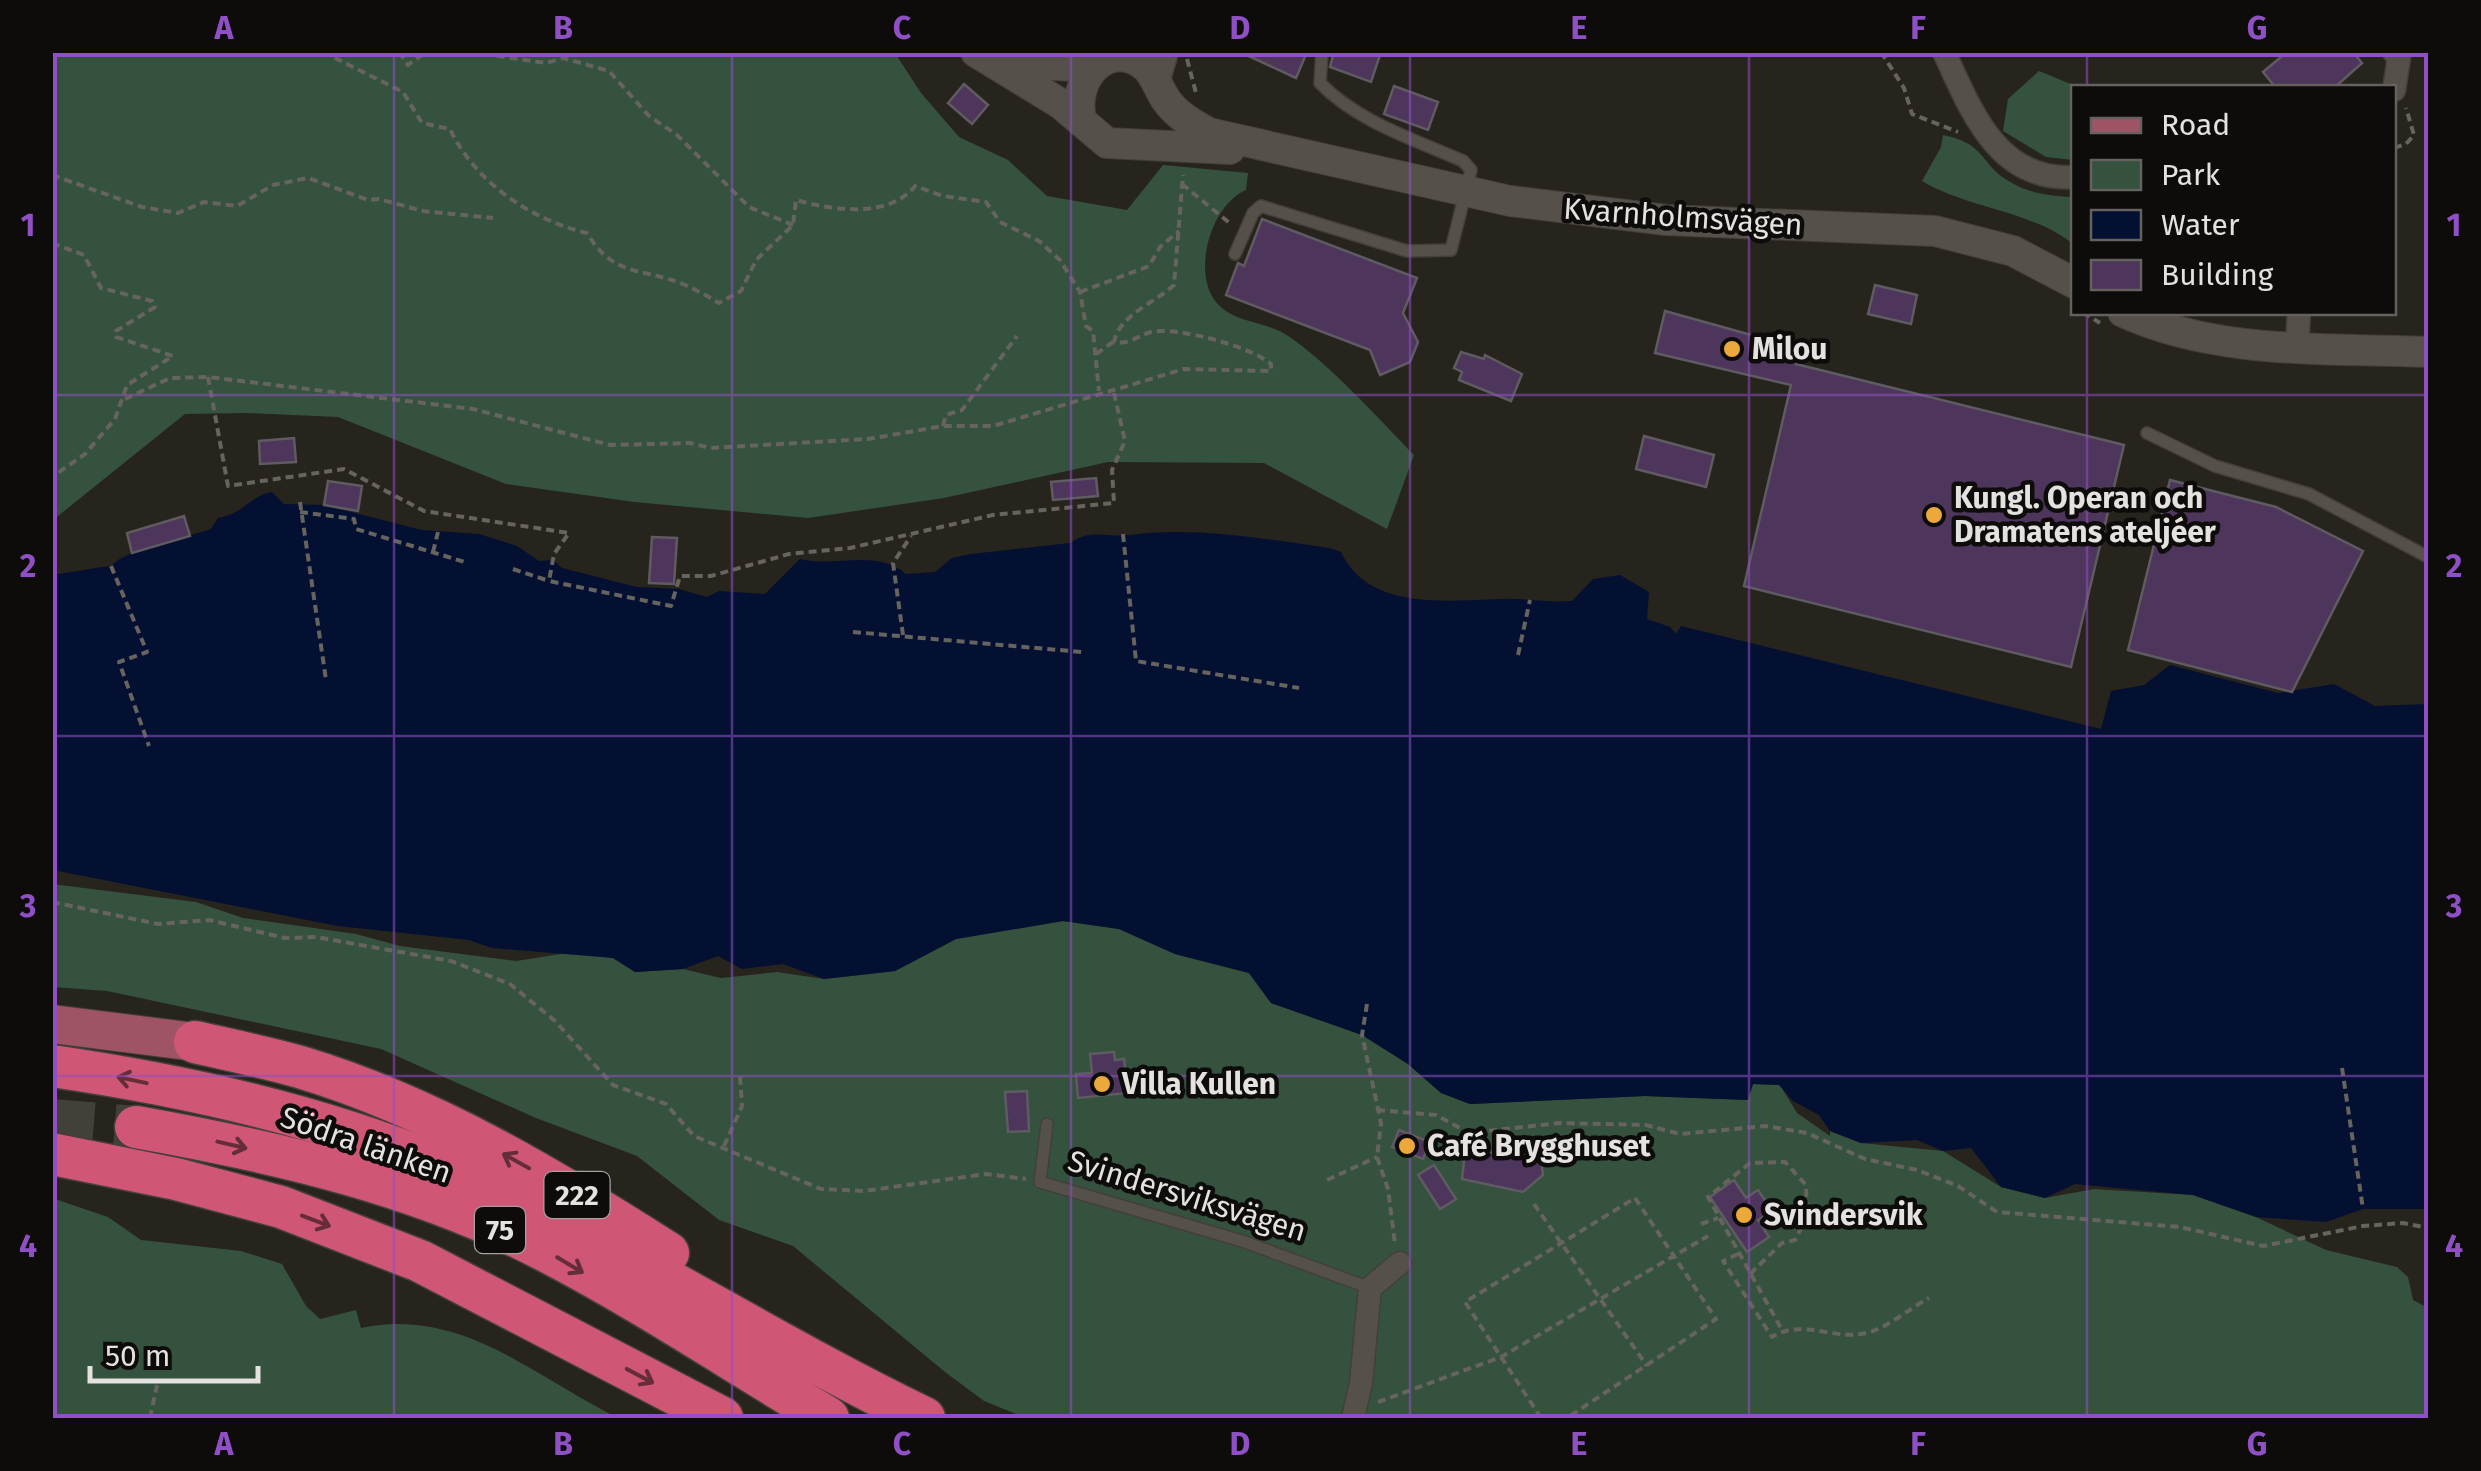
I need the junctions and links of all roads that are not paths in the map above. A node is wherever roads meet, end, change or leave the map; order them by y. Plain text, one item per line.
1 (976, 52) edge
2 (998, 52) edge
3 (1322, 52) edge
4 (1944, 52) edge
5 (2394, 52) edge
6 (1110, 59) edge
7 (1163, 77) edge
8 (2395, 85) edge
9 (1082, 122) junction
10 (1124, 145) junction
11 (1288, 151) junction
12 (2071, 177) edge
13 (1467, 194) junction
14 (1235, 254) dead end
15 (2071, 281) edge
16 (2132, 315) edge
17 (2298, 315) edge
18 (2297, 347) junction
19 (2428, 352) edge
20 (2147, 433) dead end
21 (2428, 557) edge
22 (52, 1024) edge
23 (195, 1042) joint
24 (52, 1066) edge
25 (1046, 1124) dead end
26 (136, 1127) tunnel mouth
27 (52, 1154) edge
28 (1400, 1263) road end
29 (1370, 1288) junction
30 (1354, 1414) edge
31 (722, 1418) edge
32 (828, 1418) edge
33 (925, 1418) edge

1 - 9 street, Kvarnholmsvägen
2 - 6 street, Kvarnholmsvägen
3 - 13 lane
4 - 12 street
5 - 8 street
6 - 7 street, Kvarnholmsvägen
6 - 9 street
7 - 10 street
7 - 11 street, Kvarnholmsvägen
9 - 10 street, Kvarnholmsvägen
10 - 11 street, Kvarnholmsvägen
11 - 13 street, Kvarnholmsvägen
13 - 14 lane
13 - 15 street, Kvarnholmsvägen
16 - 18 street
17 - 18 street
18 - 19 street
20 - 21 lane
22 - 23 main road, 222
33 -> 23 highway, 222
33 -> 24 highway, Södra länken / 75
25 - 29 lane, Svindersviksvägen
26 -> 32 highway, Södra länken / 75
27 -> 31 highway
28 - 29 street
29 - 30 street

